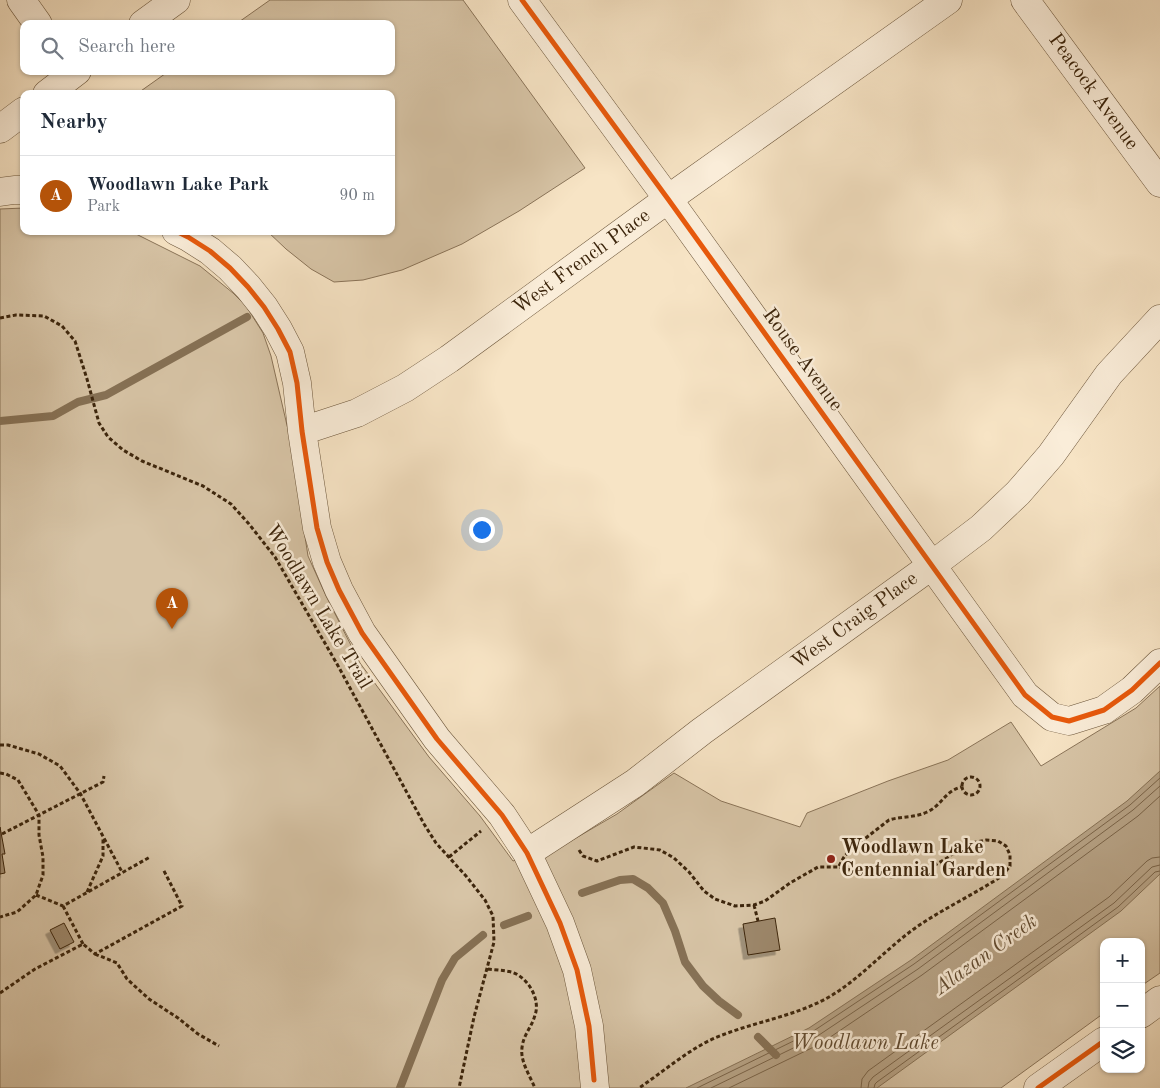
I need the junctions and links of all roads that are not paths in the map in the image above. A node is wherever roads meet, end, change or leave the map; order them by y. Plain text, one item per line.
1 (21, 0) edge
2 (176, 0) edge
3 (522, 0) edge
4 (948, 0) edge
5 (1025, 0) edge
6 (35, 20) edge
7 (148, 20) edge
8 (71, 75) edge
9 (52, 90) edge
10 (20, 114) edge
11 (0, 129) edge
12 (1160, 184) edge
13 (20, 190) edge
14 (0, 192) edge
15 (668, 199) junction
16 (184, 235) edge
17 (1160, 319) edge
18 (302, 431) junction
19 (931, 566) junction
20 (1160, 663) edge
21 (527, 853) junction
22 (1160, 1000) edge
23 (1145, 1011) edge
24 (1100, 1044) edge
25 (594, 1084) edge
26 (1038, 1088) edge

1 - 6 street
2 - 7 street
3 - 15 street, Rouse Avenue
4 - 15 street, West French Place
5 - 12 street, Peacock Avenue
8 - 9 street
10 - 11 street
13 - 14 street
15 - 18 street, West French Place
15 - 19 street, Rouse Avenue
16 - 18 street
17 - 19 street, West Craig Place
18 - 21 street
19 - 20 street, Rouse Avenue
19 - 21 street, West Craig Place
21 - 25 street
22 - 23 street
24 - 26 street

